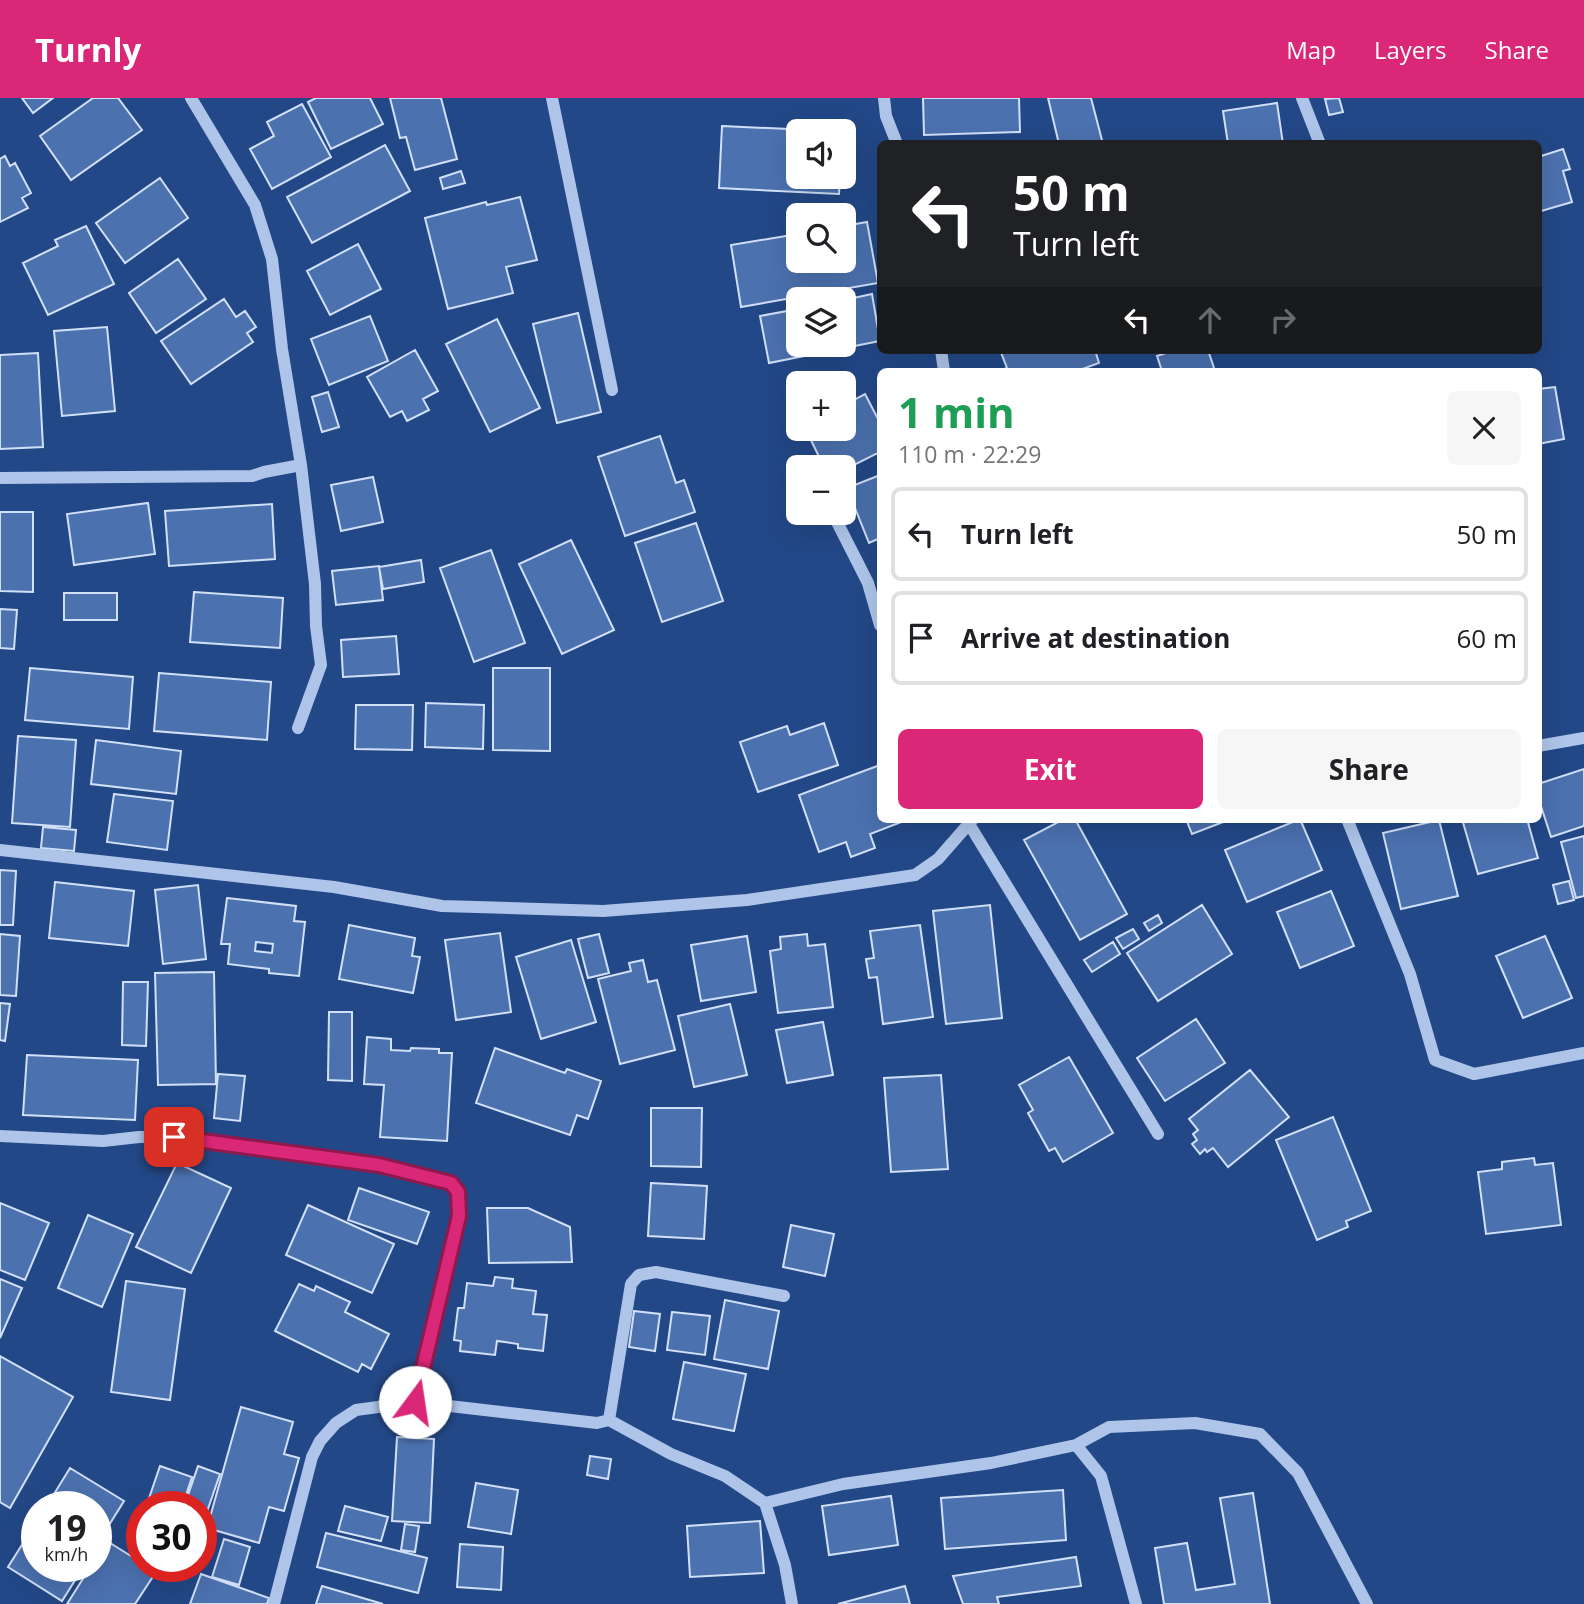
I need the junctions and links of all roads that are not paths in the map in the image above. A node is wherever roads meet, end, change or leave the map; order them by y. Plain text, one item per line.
1 (191, 98) edge
2 (552, 98) edge
3 (884, 98) edge
4 (1302, 98) edge
5 (895, 140) edge
6 (1318, 140) edge
7 (612, 390) dead end
8 (302, 466) junction
9 (0, 478) edge
10 (839, 525) edge
11 (877, 614) edge
12 (298, 728) dead end
13 (1584, 738) edge
14 (1542, 745) edge
15 (967, 823) edge
16 (971, 823) edge
17 (1349, 823) edge
18 (0, 850) edge
19 (1584, 1053) edge
20 (1158, 1134) dead end
21 (0, 1136) edge
22 (784, 1296) dead end
23 (415, 1402) junction
24 (609, 1420) junction
25 (1076, 1445) junction
26 (765, 1503) junction
27 (274, 1604) edge
28 (792, 1604) edge
29 (1136, 1604) edge
30 (1367, 1604) edge

1 - 8 street
2 - 7 street
3 - 5 street
4 - 6 street
8 - 9 street
8 - 12 street
10 - 11 street
13 - 14 street
15 - 18 street
16 - 20 street
17 - 19 street
21 - 23 street
22 - 24 street
23 - 24 street
23 - 27 street
24 - 26 street
25 - 26 street
25 - 29 street
25 - 30 street
26 - 28 street

